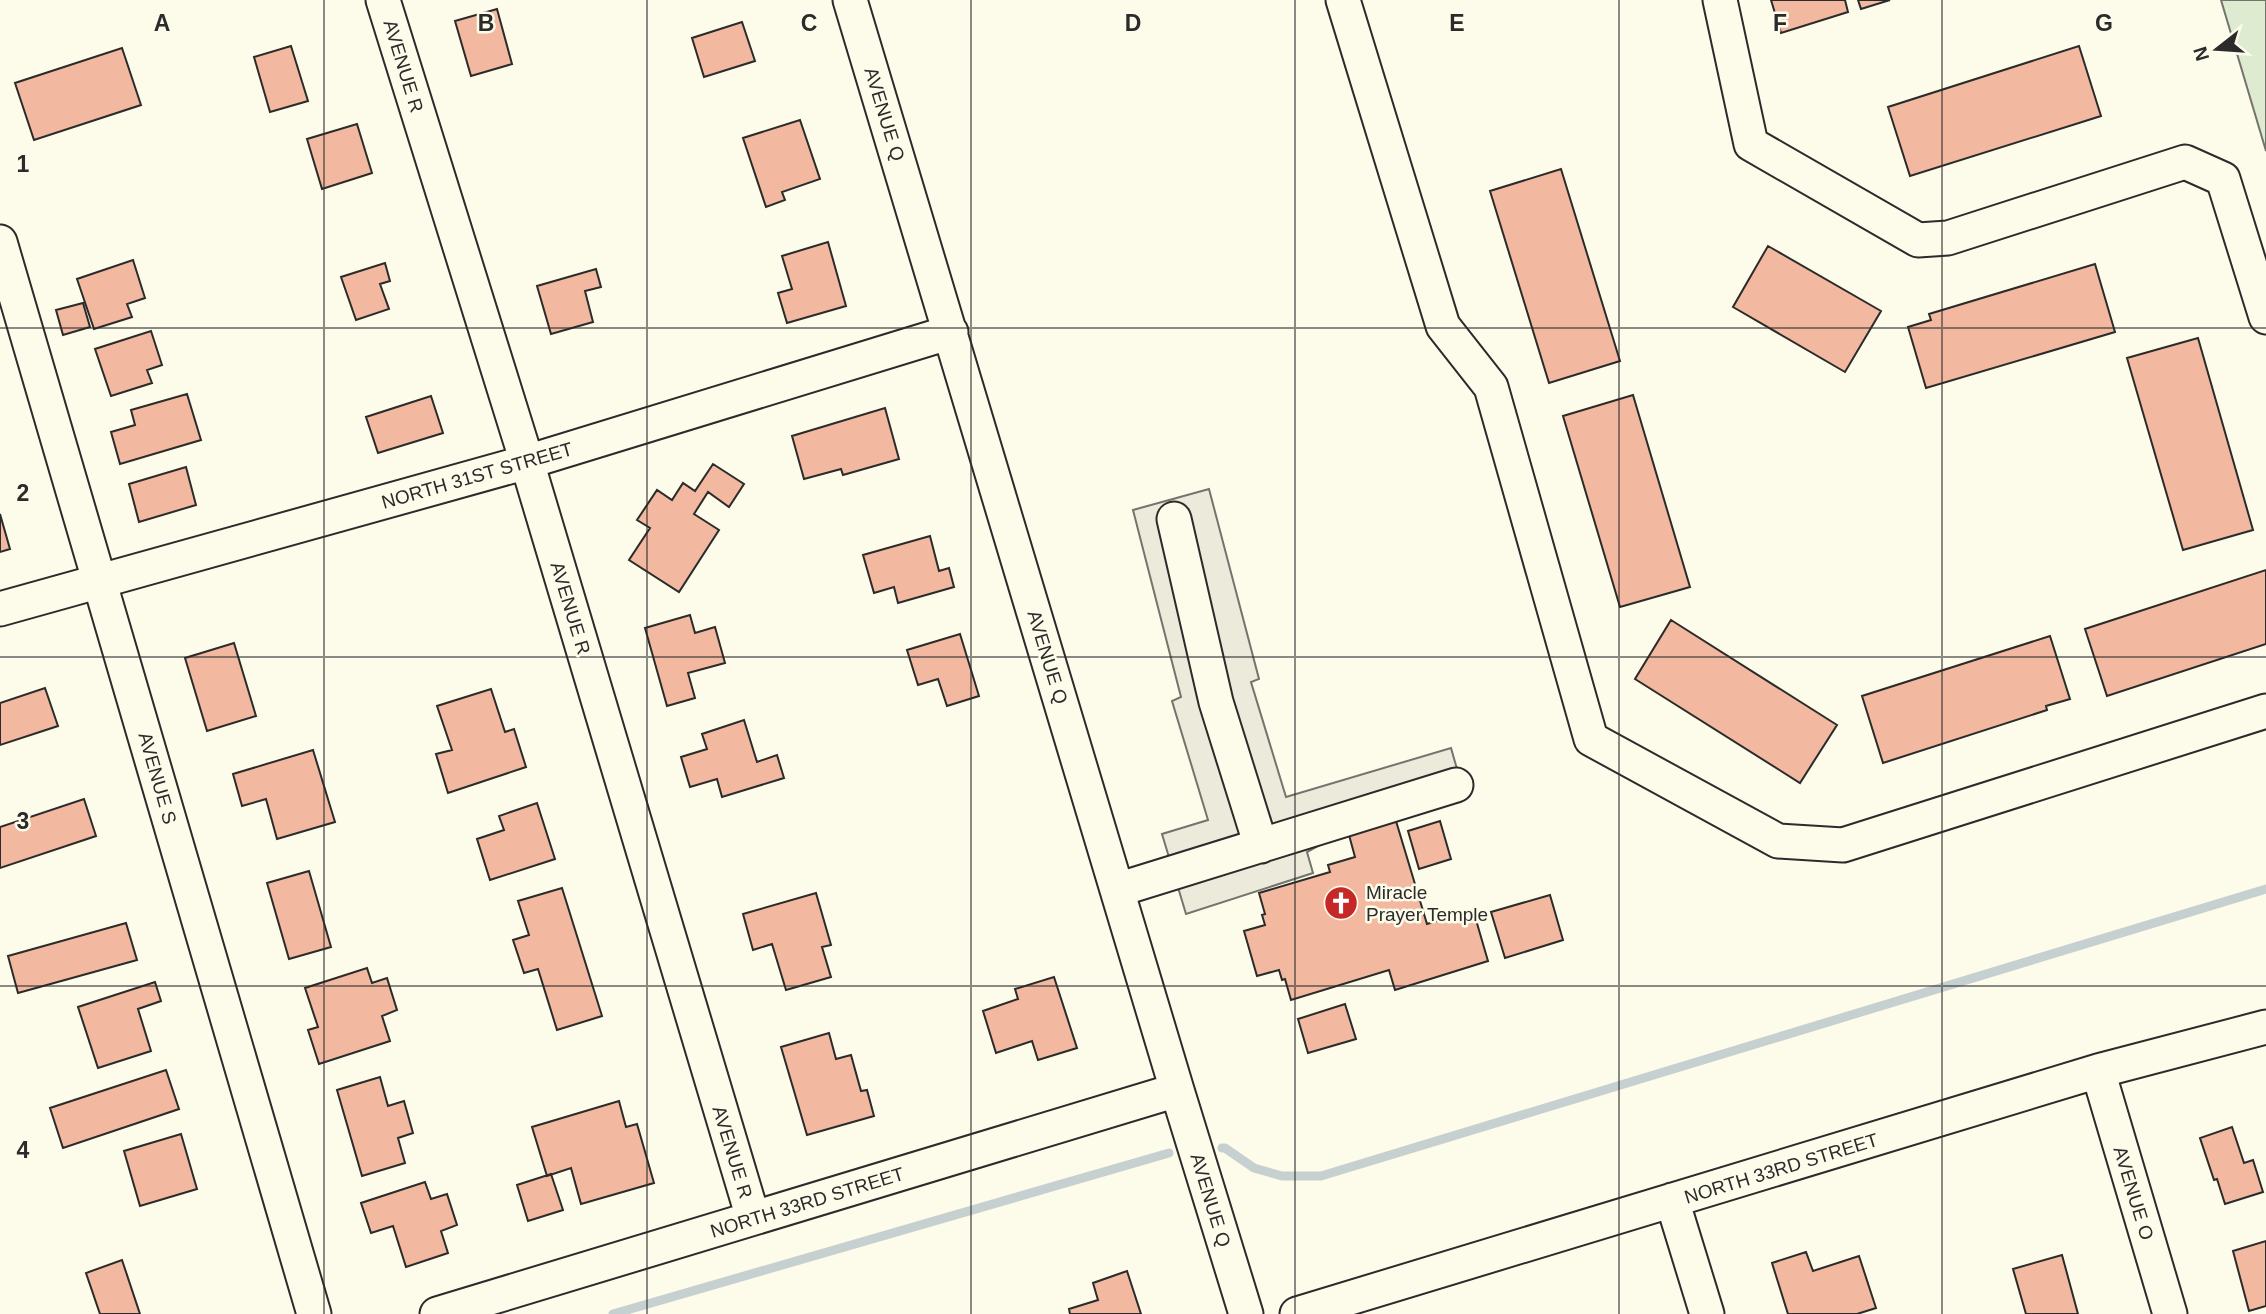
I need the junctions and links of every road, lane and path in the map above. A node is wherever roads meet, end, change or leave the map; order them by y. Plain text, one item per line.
1 (383, 0) edge
2 (850, 0) edge
3 (1343, 0) edge
4 (1720, 0) edge
5 (0, 242) edge
6 (2266, 317) edge
7 (951, 332) junction
8 (527, 461) junction
9 (1174, 519) dead end
10 (100, 580) junction
11 (0, 609) edge
12 (2266, 711) edge
13 (1457, 785) dead end
14 (1261, 846) junction
15 (1117, 890) junction
16 (2266, 1027) edge
17 (2098, 1072) junction
18 (1177, 1090) junction
19 (1672, 1200) junction
20 (753, 1219) junction
21 (314, 1314) edge
22 (437, 1314) edge
23 (1246, 1314) edge
24 (1297, 1314) edge
25 (1707, 1314) edge
26 (2170, 1314) edge

1 - 8 street, AVENUE R
2 - 7 street, AVENUE Q
3 - 12 street
4 - 6 street
5 - 10 street, AVENUE S
7 - 8 street, NORTH 31ST STREET
7 - 15 street, AVENUE Q
8 - 10 street, NORTH 31ST STREET
8 - 20 street, AVENUE R
9 - 14 street
10 - 11 street, NORTH 31ST STREET
10 - 21 street, AVENUE S
13 - 14 street
14 - 15 street
15 - 18 street, AVENUE Q
16 - 17 street, NORTH 33RD STREET
17 - 19 street, NORTH 33RD STREET
17 - 26 street, AVENUE O
18 - 20 street, NORTH 33RD STREET
18 - 23 street, AVENUE Q
19 - 24 street, NORTH 33RD STREET
19 - 25 street
20 - 22 street, NORTH 33RD STREET

